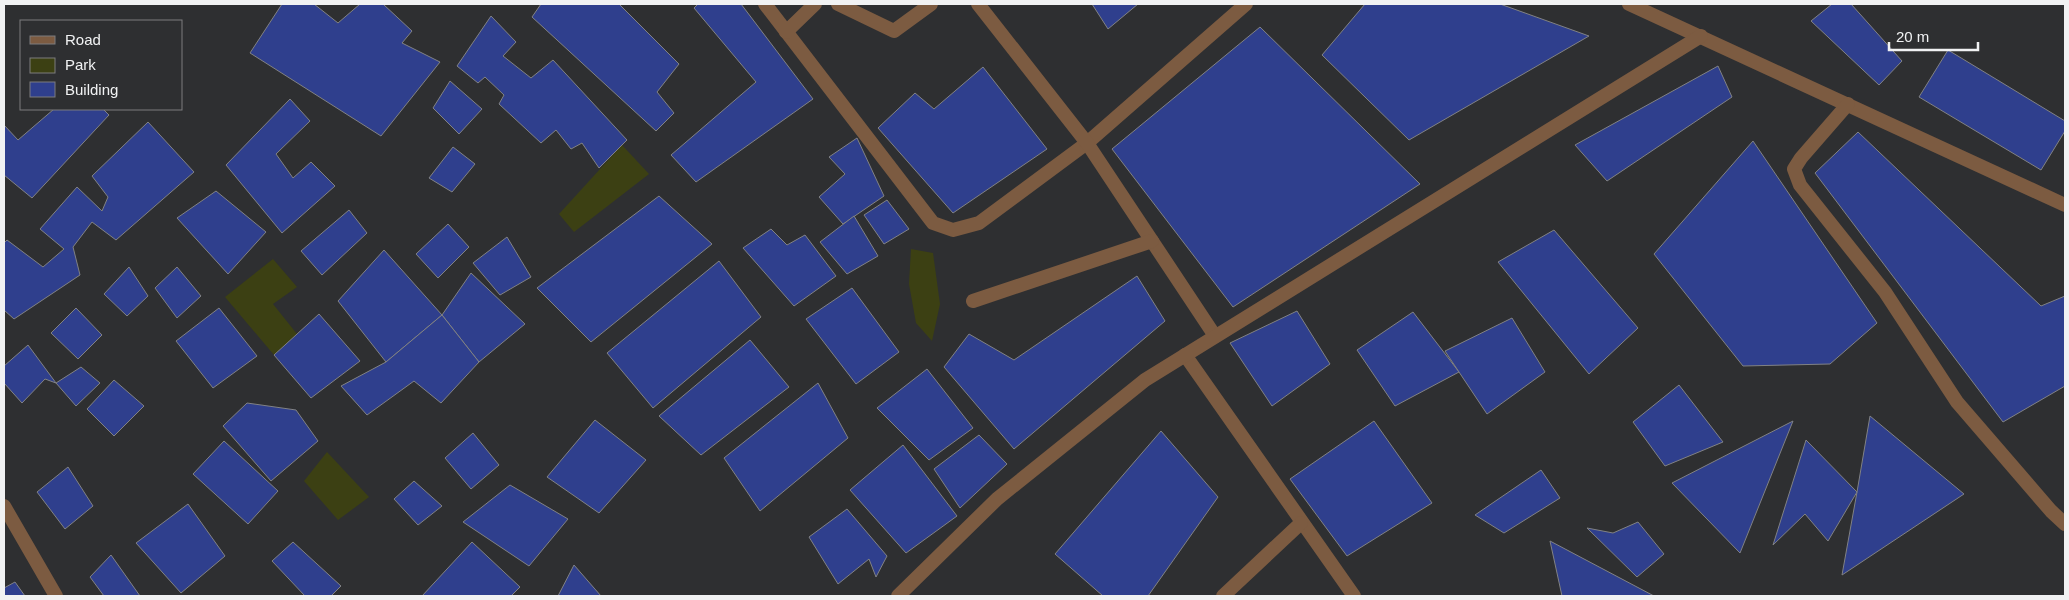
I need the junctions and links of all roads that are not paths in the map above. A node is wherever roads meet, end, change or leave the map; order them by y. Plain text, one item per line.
1 (765, 4) edge
2 (815, 4) edge
3 (838, 4) edge
4 (931, 4) edge
5 (978, 4) edge
6 (1246, 4) edge
7 (1629, 4) edge
8 (786, 32) junction
9 (1701, 36) junction
10 (1848, 104) junction
11 (1087, 143) junction
12 (2065, 205) edge
13 (1152, 241) junction
14 (973, 301) dead end
15 (1215, 336) junction
16 (1185, 355) junction
17 (4, 506) edge
18 (1301, 523) junction
19 (2065, 524) edge
20 (56, 596) edge
21 (898, 596) edge
22 (1223, 596) edge
23 (1354, 596) edge

1 - 8 street
2 - 8 street
3 - 4 street
5 - 11 street
6 - 11 street
7 - 9 street
8 - 11 street
9 - 10 street
9 - 15 street
10 - 12 street
10 - 19 street
11 - 13 street
13 - 14 street
13 - 15 street
15 - 16 street
16 - 18 street
16 - 21 street
17 - 20 street
18 - 22 street
18 - 23 street

